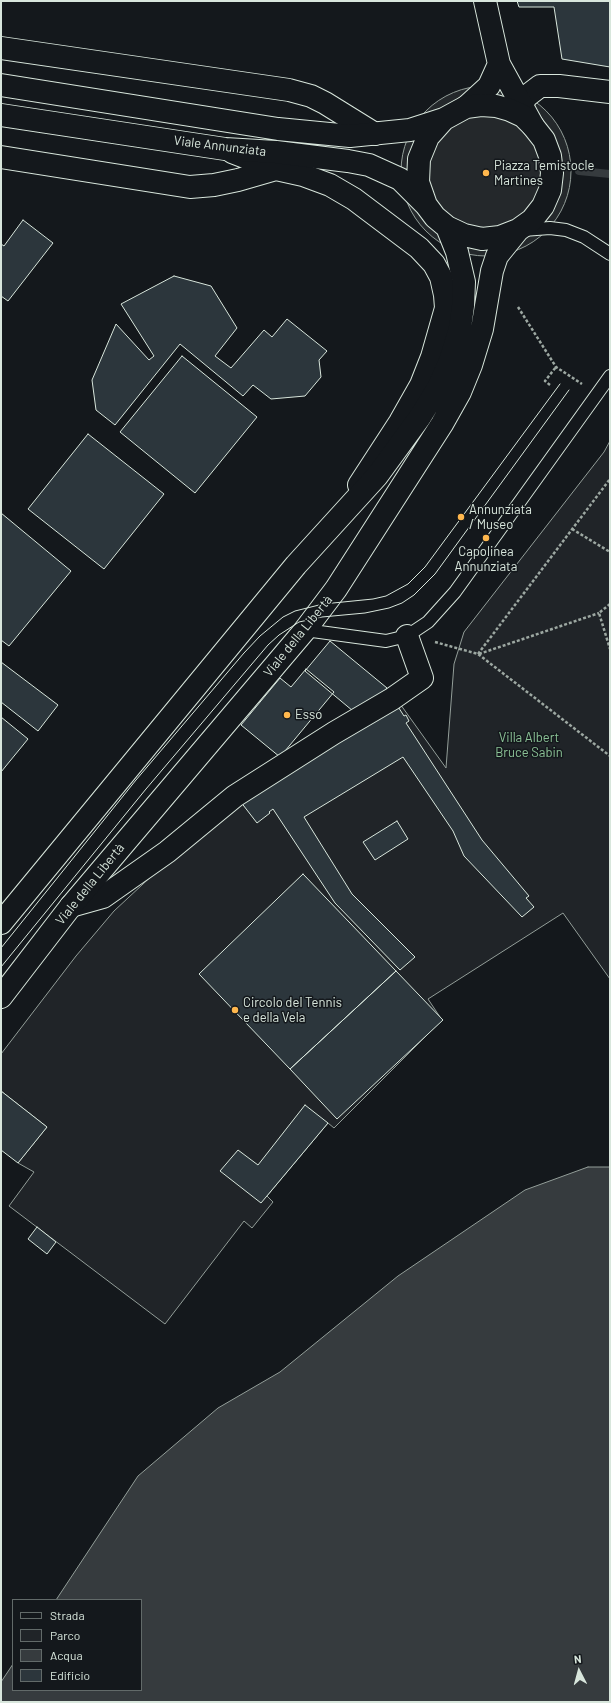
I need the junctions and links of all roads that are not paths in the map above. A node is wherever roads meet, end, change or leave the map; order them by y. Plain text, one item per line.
1 (485, 1) edge
2 (1, 48) edge
3 (498, 64) junction
4 (1, 85) edge
5 (610, 92) edge
6 (520, 105) junction
7 (466, 107) junction
8 (1, 115) edge
9 (444, 119) junction
10 (534, 126) junction
11 (375, 134) junction
12 (225, 149) junction
13 (1, 157) edge
14 (276, 169) junction
15 (426, 205) junction
16 (447, 227) junction
17 (518, 230) junction
18 (610, 254) edge
19 (610, 376) edge
20 (340, 517) junction
21 (305, 630) junction
22 (407, 636) junction
23 (71, 906) junction
24 (1, 923) edge
25 (1, 996) edge

1 - 3 main road
2 - 11 main road
3 - 6 main road
3 - 7 main road
4 - 11 main road, Viale Annunziata
5 - 6 main road
6 - 10 main road
7 - 9 main road, Viale Annunziata
7 - 10 main road, Viale Annunziata
8 - 12 main road, Viale Annunziata
9 - 11 main road, Viale Annunziata
9 - 15 main road, Viale Annunziata
10 - 17 main road, Viale Annunziata
12 - 14 main road
12 - 15 main road, Viale Annunziata
13 - 14 main road, Viale Annunziata
14 - 20 main road
15 - 16 main road, Viale Annunziata
16 - 17 main road, Viale Annunziata
16 - 20 main road
17 - 18 lane
17 - 21 main road, Viale della Libertà
19 - 22 lane
20 - 24 main road
21 - 22 lane
21 - 23 main road, Viale della Libertà
22 - 23 main road
23 - 25 main road, Viale della Libertà

